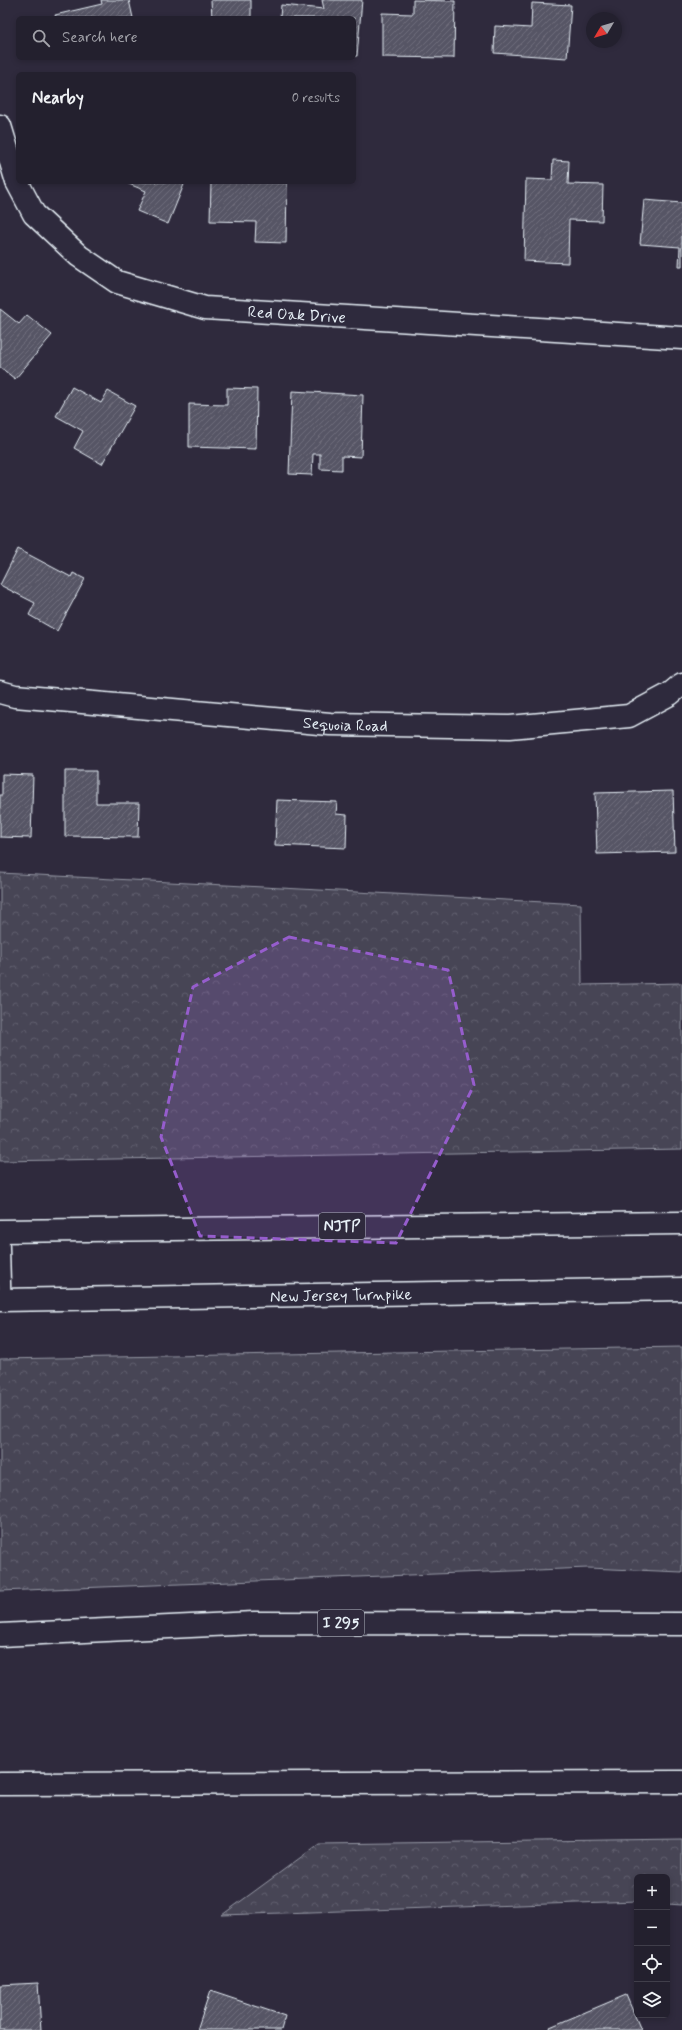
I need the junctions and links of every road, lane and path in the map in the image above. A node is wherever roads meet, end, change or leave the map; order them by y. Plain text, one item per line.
1 (0, 126) edge
2 (16, 179) edge
3 (18, 184) edge
4 (682, 338) edge
5 (682, 684) edge
6 (0, 692) edge
7 (682, 1223) edge
8 (1, 1231) edge
9 (682, 1289) edge
10 (3, 1300) edge
11 (682, 1624) edge
12 (0, 1635) edge
13 (682, 1782) edge
14 (0, 1784) edge

1 - 2 main road, Red Oak Drive
3 - 4 main road, Red Oak Drive
5 - 6 main road, Sequoia Road
7 - 8 main road, NJTP
8 - 10 lane
9 - 10 main road, New Jersey Turnpike
11 - 12 main road, I 295
13 - 14 main road

